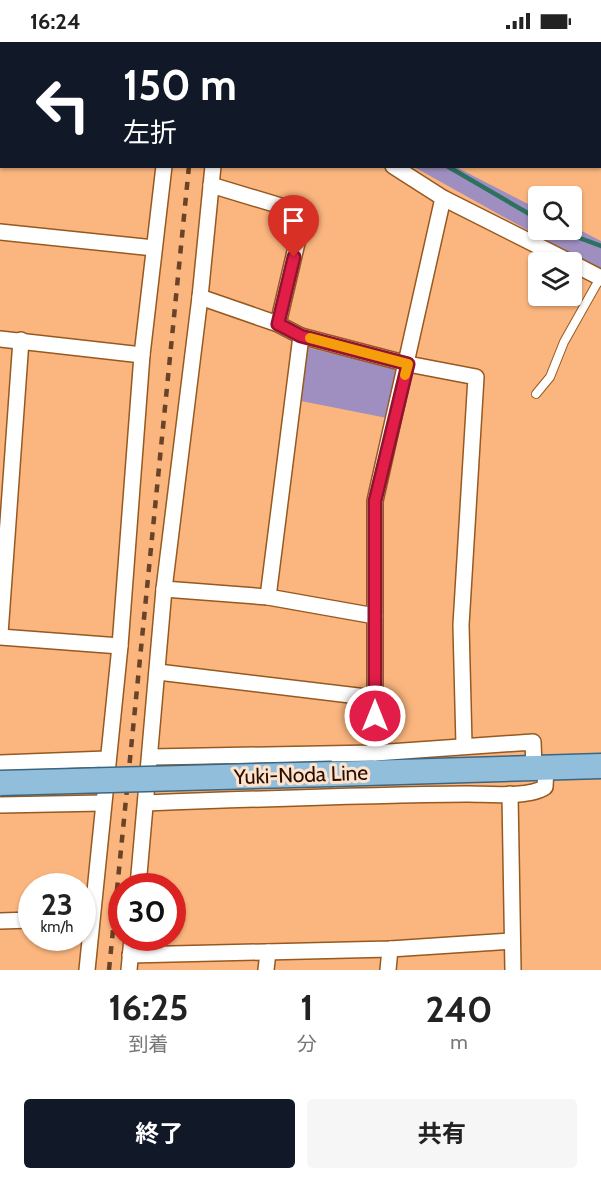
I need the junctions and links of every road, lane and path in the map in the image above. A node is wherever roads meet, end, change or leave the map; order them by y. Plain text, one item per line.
1 (164, 168) edge
2 (213, 168) edge
3 (396, 168) edge
4 (211, 185) junction
5 (443, 198) junction
6 (0, 232) edge
7 (154, 248) junction
8 (549, 252) edge
9 (582, 268) edge
10 (601, 278) edge
11 (200, 297) junction
12 (278, 324) junction
13 (301, 336) junction
14 (0, 339) edge
15 (21, 340) junction
16 (142, 355) junction
17 (408, 364) junction
18 (536, 394) dead end
19 (164, 589) junction
20 (268, 597) junction
21 (375, 616) junction
22 (0, 635) edge
23 (120, 646) junction
24 (158, 672) junction
25 (375, 698) junction
26 (464, 745) junction
27 (375, 753) junction
28 (151, 757) junction
29 (107, 759) junction
30 (0, 763) edge
31 (601, 766) edge
32 (540, 767) junction
33 (0, 783) edge
34 (510, 794) junction
35 (103, 802) junction
36 (146, 803) junction
37 (0, 805) edge
38 (93, 873) edge
39 (139, 873) edge
40 (18, 920) edge
41 (0, 921) edge
42 (512, 941) junction
43 (390, 949) junction
44 (87, 951) edge
45 (268, 952) junction
46 (130, 963) edge
47 (87, 970) edge
48 (266, 970) edge
49 (388, 970) edge
50 (513, 970) edge

1 - 7 street
2 - 4 street
3 - 5 street
4 - 11 street
4 - 12 street
5 - 8 street
5 - 17 street
6 - 7 street
7 - 16 street
9 - 10 street
10 - 18 lane
11 - 12 street
11 - 19 street
12 - 13 street
13 - 17 street
13 - 20 street
14 - 15 street
15 - 16 street
15 - 22 street
16 - 23 street
17 - 21 street
17 - 26 street
19 - 20 street
19 - 24 street
20 - 21 street
21 - 25 street
22 - 23 street
23 - 29 street
24 - 25 street
24 - 28 street
25 - 27 street
26 - 27 street
26 - 32 street
27 - 28 street
28 - 36 street
29 - 30 street
29 - 35 street
31 - 32 main road, Yuki-Noda Line
32 - 33 main road, Yuki-Noda Line, bridge
32 - 34 street
34 - 36 street
34 - 42 street
35 - 37 street
35 - 38 street
36 - 39 street
40 - 41 street
42 - 43 street
42 - 50 street
43 - 45 street
43 - 49 street
44 - 47 street
45 - 46 street
45 - 48 street

